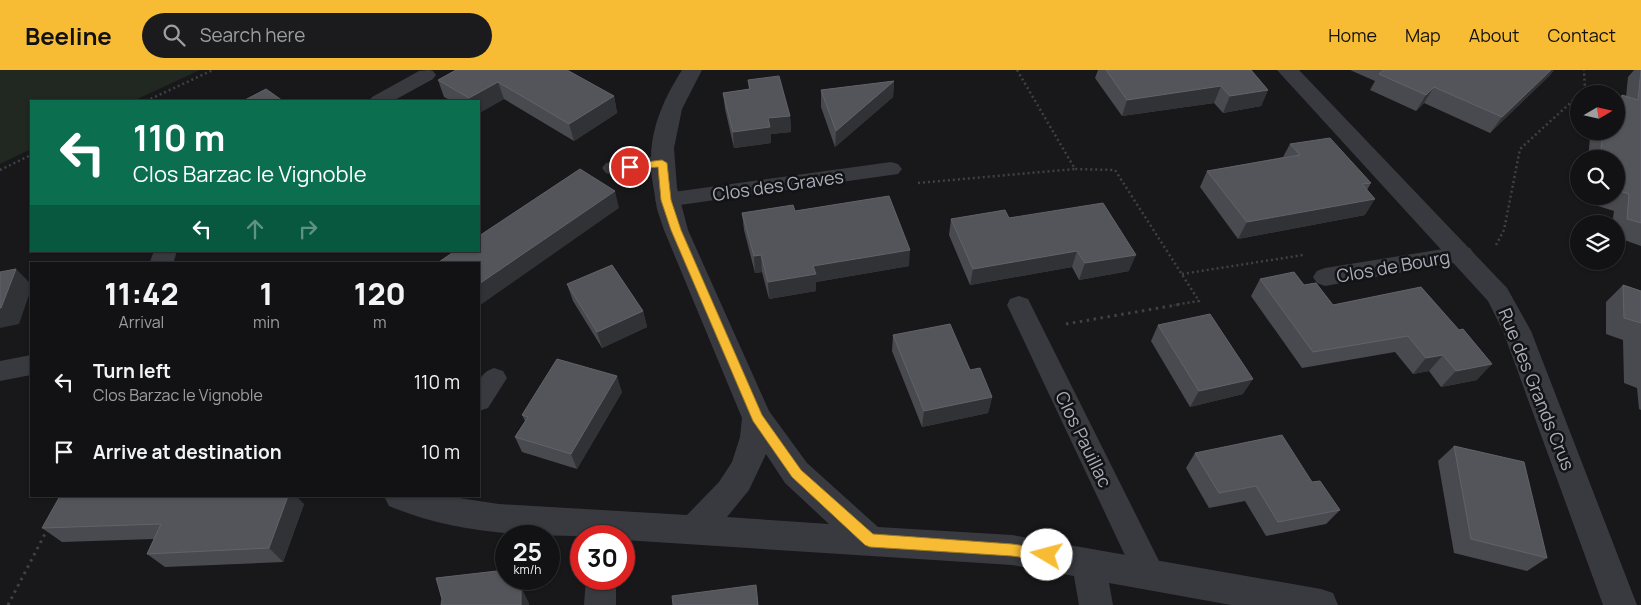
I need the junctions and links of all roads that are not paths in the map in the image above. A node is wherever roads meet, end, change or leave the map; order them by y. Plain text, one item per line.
1 (692, 70) edge
2 (1287, 70) edge
3 (426, 75) dead end
4 (381, 100) edge
5 (662, 163) junction
6 (614, 168) dead end
7 (891, 169) road end
8 (666, 200) junction
9 (1462, 254) junction
10 (1325, 277) road end
11 (1019, 305) dead end
12 (30, 365) edge
13 (0, 370) edge
14 (494, 378) dead end
15 (480, 399) edge
16 (757, 418) junction
17 (408, 498) edge
18 (570, 526) edge
19 (694, 529) junction
20 (635, 530) edge
21 (870, 540) junction
22 (1088, 562) junction
23 (1149, 573) junction
24 (601, 590) edge
25 (600, 605) edge
26 (1096, 605) edge
27 (1321, 605) edge
28 (1620, 605) edge

1 - 5 street
2 - 9 street, Rue des Grands Crus
3 - 4 lane
5 - 6 street
5 - 8 street
7 - 8 lane, Clos des Graves
8 - 16 street
9 - 10 lane, Clos de Bourg
9 - 28 street, Rue des Grands Crus
11 - 23 lane, Clos Pauillac
12 - 13 lane
14 - 15 lane
16 - 19 street
16 - 21 street
17 - 18 street
19 - 20 street
19 - 21 street
21 - 22 street
22 - 23 street
22 - 26 street
23 - 27 street
24 - 25 lane

